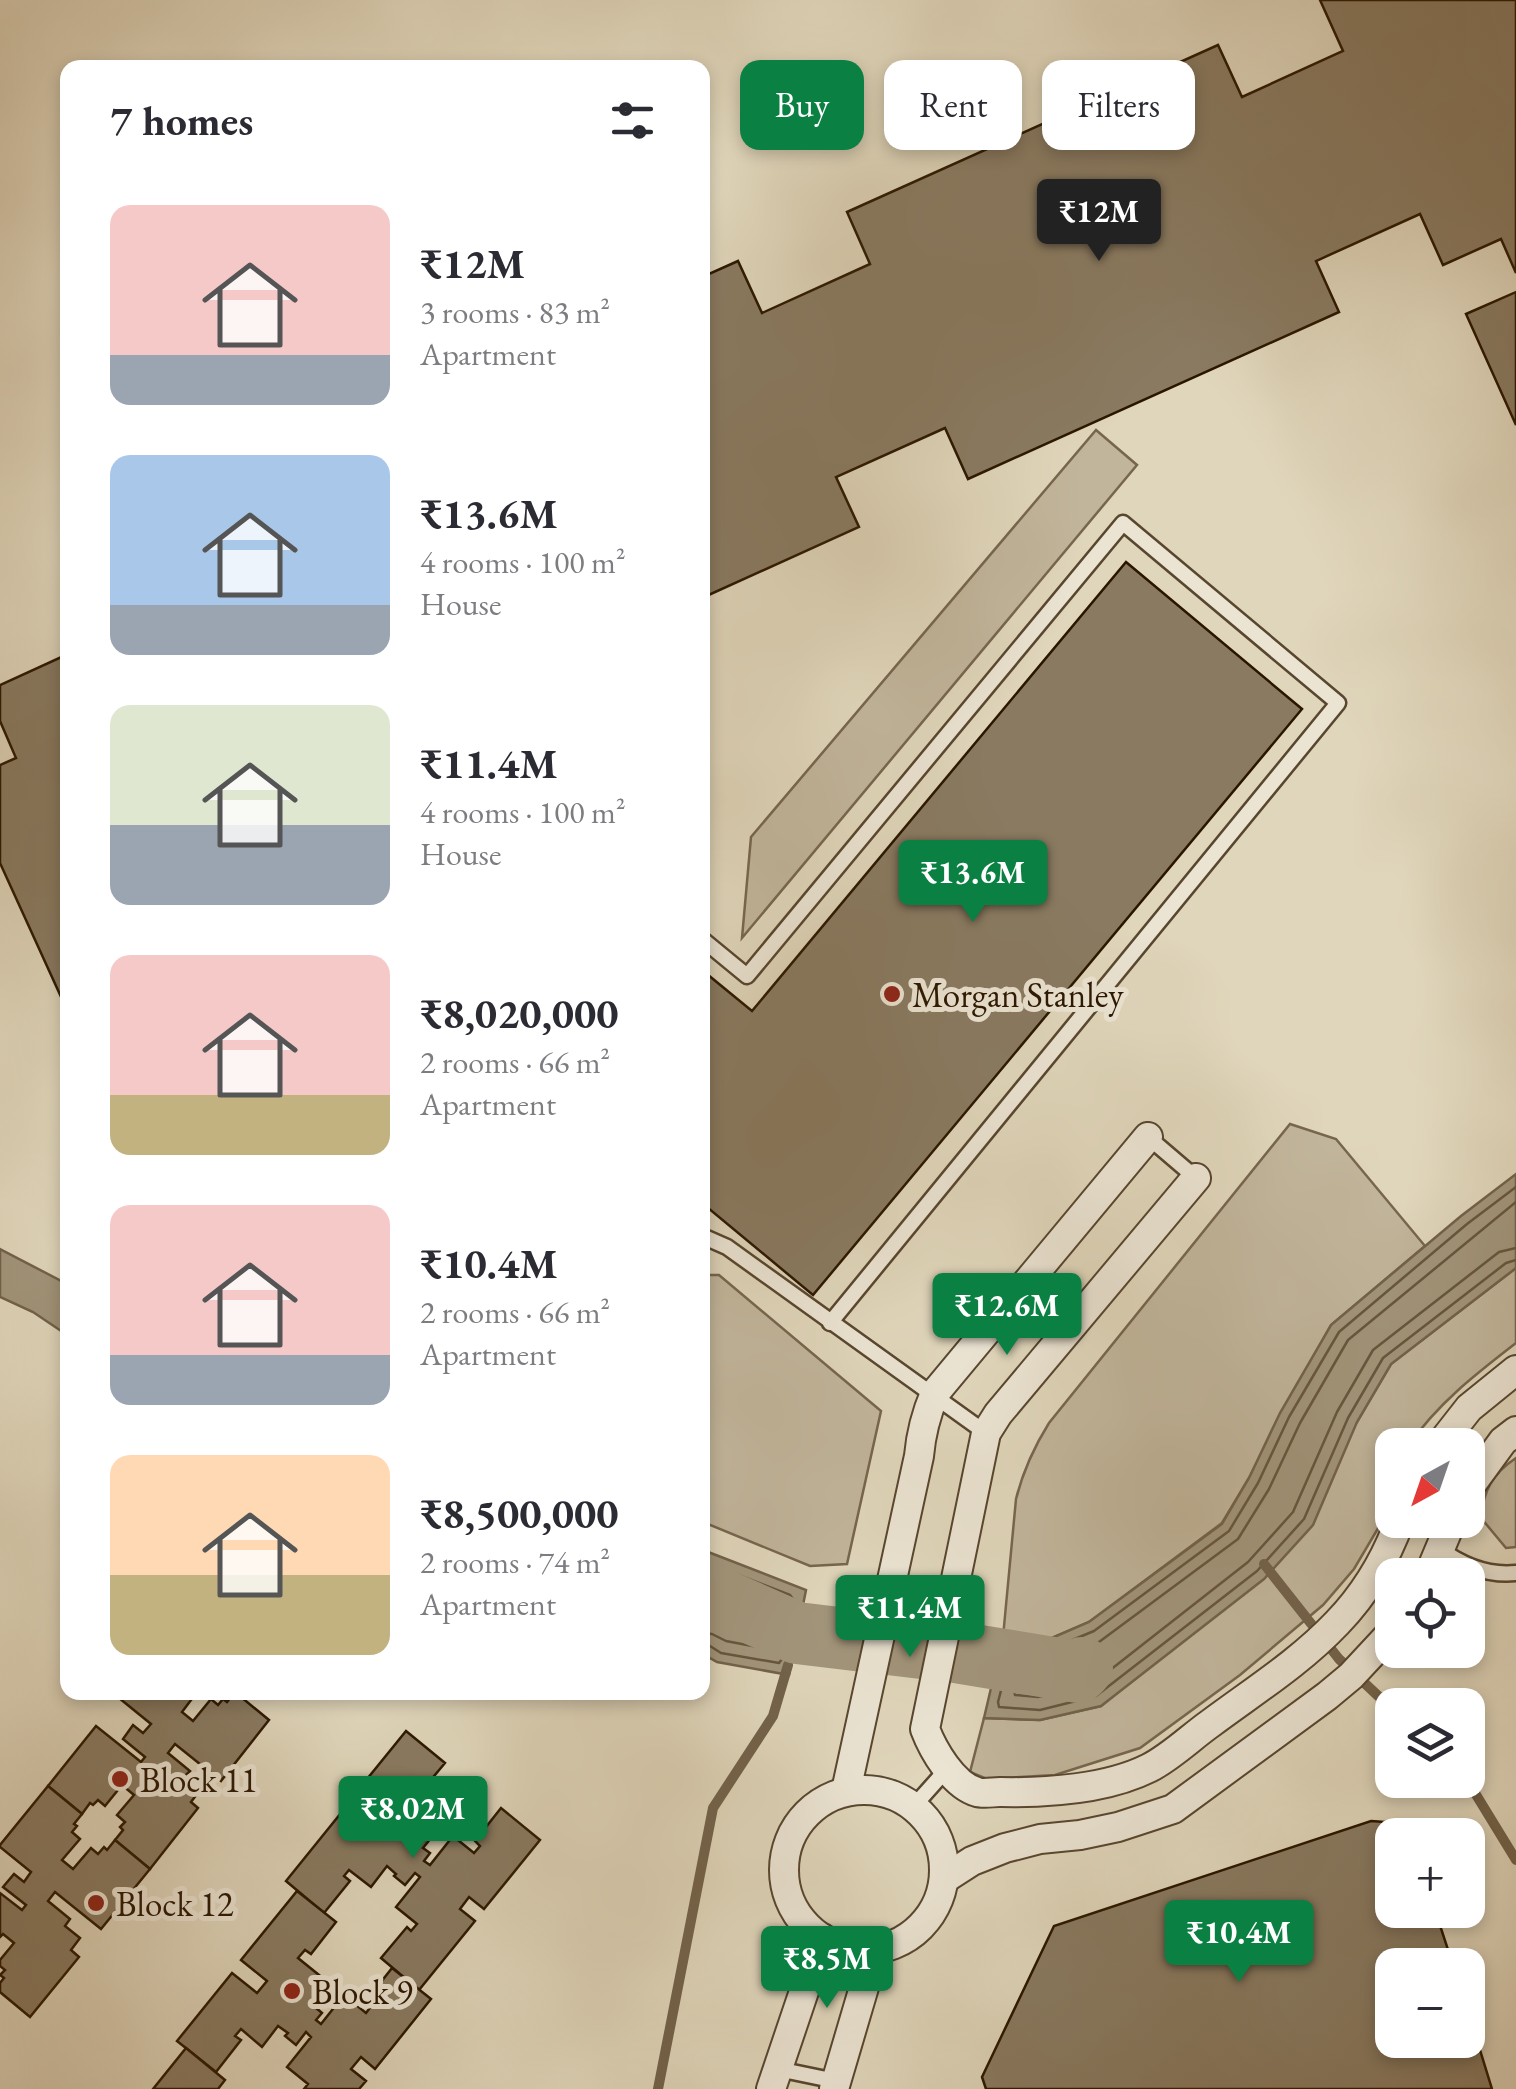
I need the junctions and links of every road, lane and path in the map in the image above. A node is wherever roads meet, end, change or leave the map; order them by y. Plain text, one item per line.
1 (710, 946) edge
2 (1148, 1137) joint
3 (1196, 1178) joint
4 (710, 1240) edge
5 (830, 1324) junction
6 (1516, 1370) edge
7 (934, 1396) junction
8 (1453, 1428) edge
9 (1516, 1430) edge
10 (986, 1433) junction
11 (1485, 1465) edge
12 (1394, 1538) edge
13 (1485, 1571) edge
14 (1516, 1574) edge
15 (1375, 1650) edge
16 (947, 1769) junction
17 (846, 1791) junction
18 (914, 1806) junction
19 (944, 1878) junction
20 (822, 1938) junction
21 (874, 1950) junction
22 (775, 2079) edge
23 (835, 2085) edge

1 - 5 lane
2 - 3 lane
2 - 7 street
3 - 10 street
4 - 5 lane
5 - 7 lane
6 - 8 street
7 - 10 lane
7 - 17 street
9 - 11 street
10 - 16 street
12 - 16 street
13 - 14 lane
15 - 19 street
16 - 18 lane
17 - 18 street
17 - 20 street
18 - 19 street
19 - 21 street
20 - 21 street
20 - 22 street
21 - 23 street
22 - 23 lane

